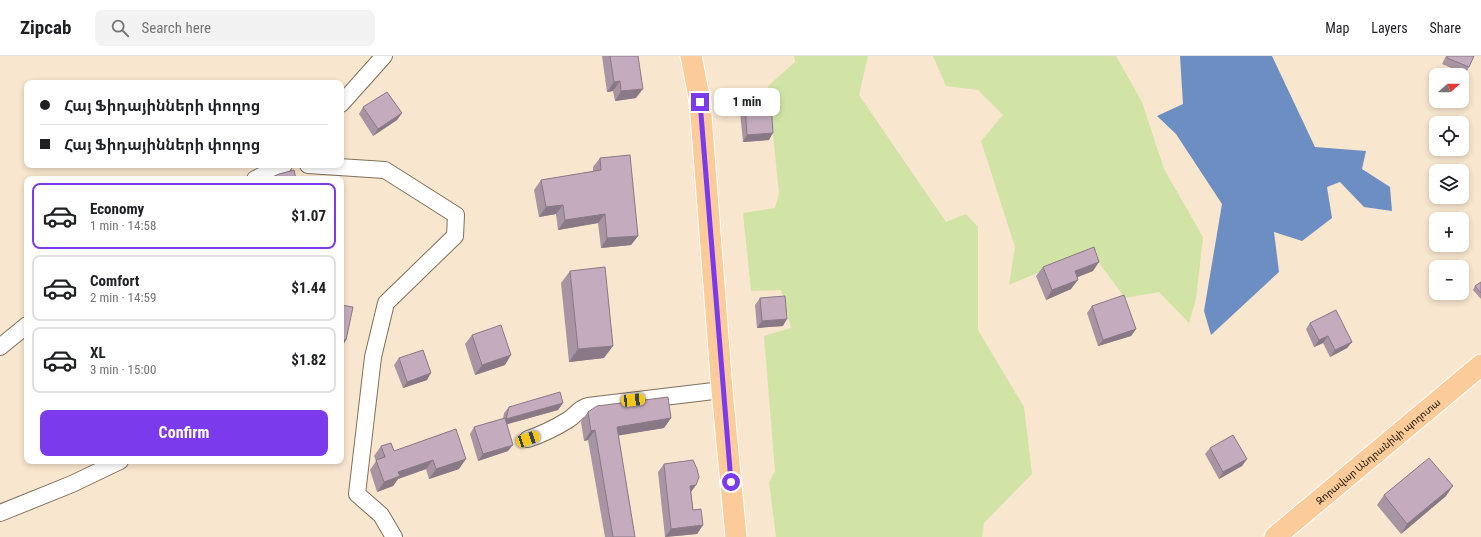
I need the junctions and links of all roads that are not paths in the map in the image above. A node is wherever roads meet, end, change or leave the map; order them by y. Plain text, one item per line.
1 (384, 56) edge
2 (691, 56) edge
3 (344, 101) edge
4 (344, 167) edge
5 (278, 168) edge
6 (261, 176) edge
7 (24, 327) edge
8 (0, 347) edge
9 (1481, 365) edge
10 (722, 390) junction
11 (528, 439) dead end
12 (114, 464) edge
13 (0, 513) edge
14 (394, 537) edge
15 (736, 537) edge
16 (1275, 537) edge

1 - 3 street
2 - 10 main road
4 - 14 street
5 - 6 street
7 - 8 street
9 - 16 main road, Զորավար Անդրանիկի պողոտա
10 - 11 street
10 - 15 main road
12 - 13 street

